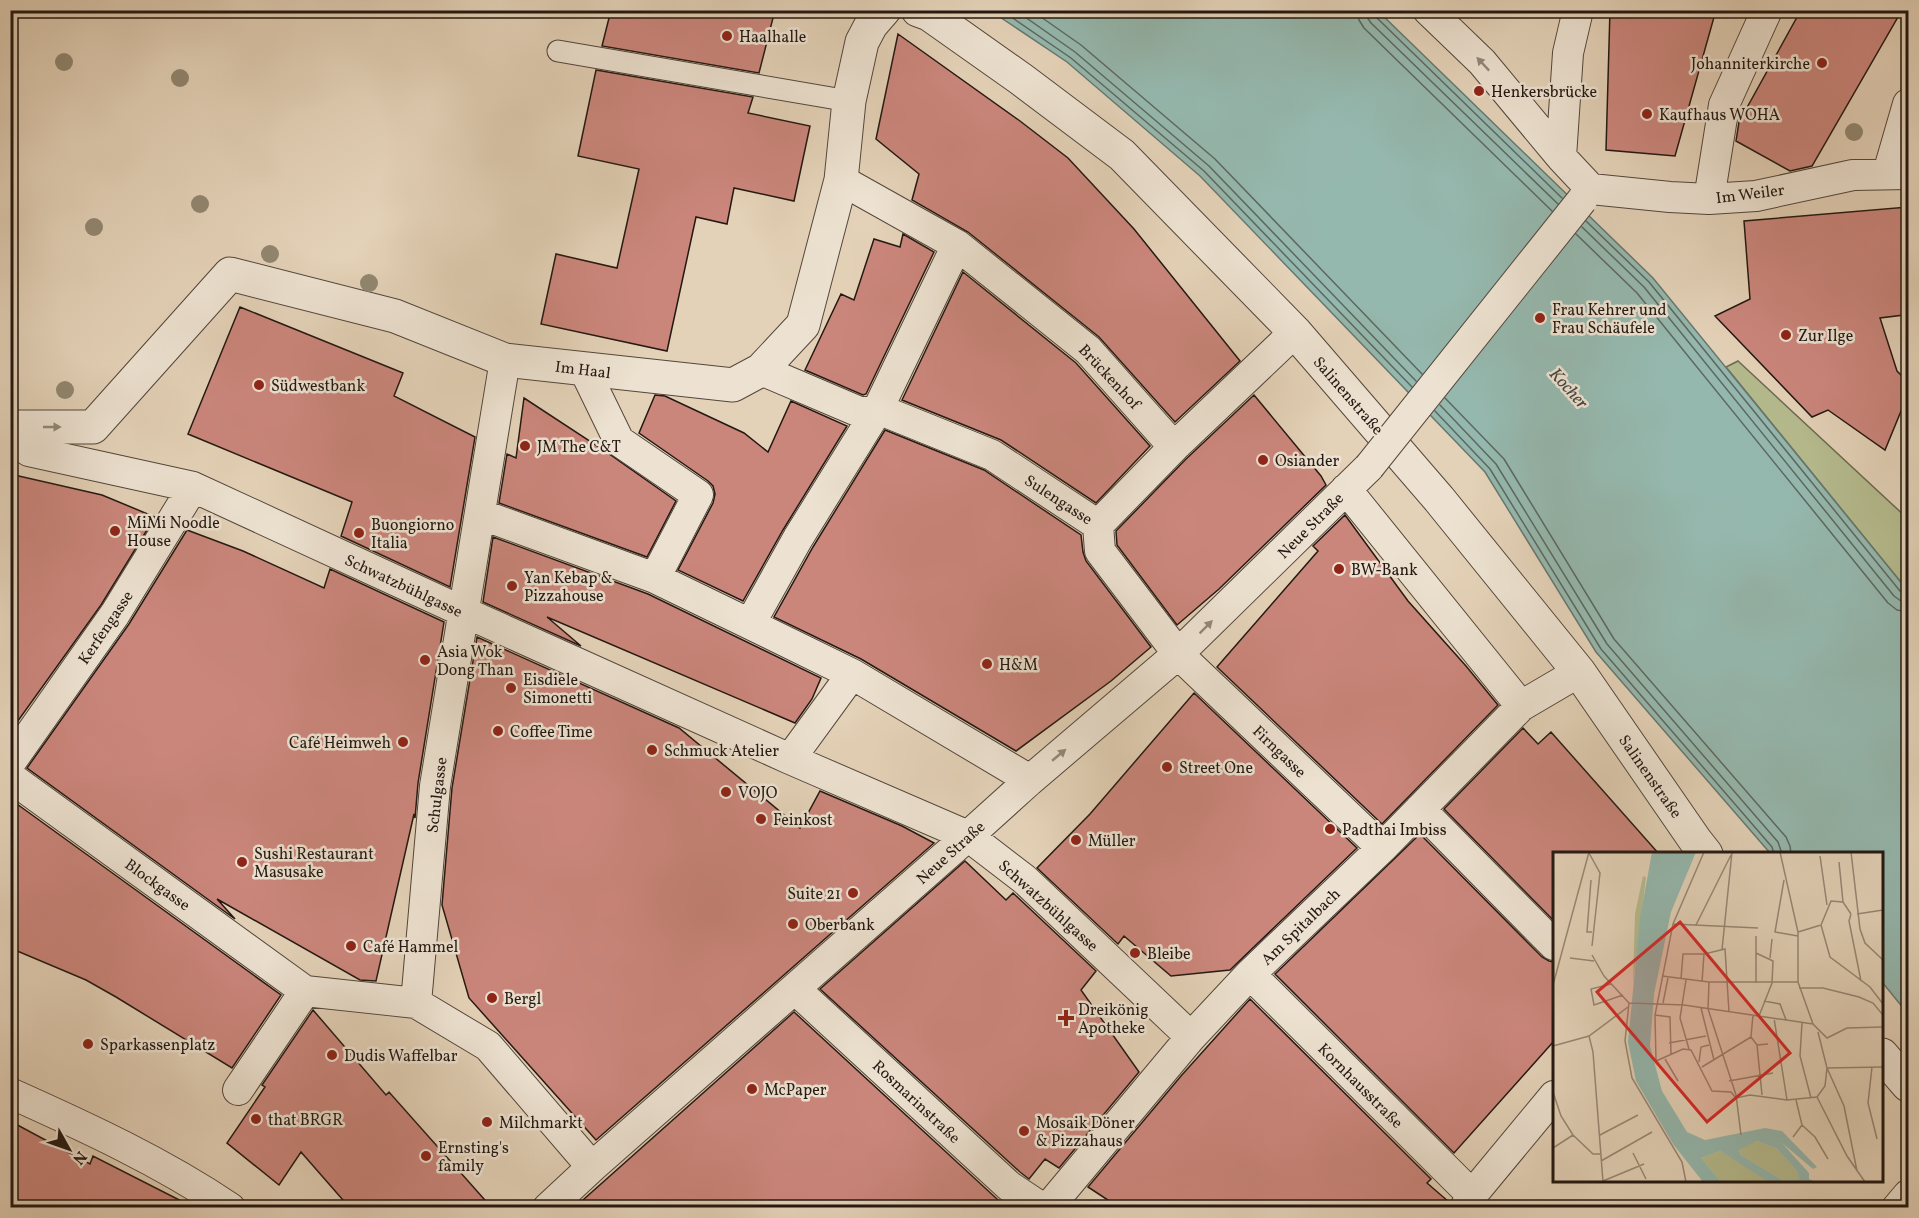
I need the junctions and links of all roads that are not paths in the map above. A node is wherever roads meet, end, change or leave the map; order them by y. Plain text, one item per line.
1 (884, 10) edge
2 (918, 10) edge
3 (1428, 10) edge
4 (1578, 10) edge
5 (1767, 10) edge
6 (558, 51) dead end
7 (849, 101) junction
8 (1908, 104) edge
9 (1561, 158) junction
10 (1898, 174) edge
11 (841, 180) junction
12 (1587, 194) junction
13 (1709, 199) junction
14 (957, 245) junction
15 (1295, 332) junction
16 (506, 360) junction
17 (584, 369) junction
18 (761, 370) junction
19 (878, 410) junction
20 (10, 427) edge
21 (10, 438) edge
22 (1174, 447) junction
23 (193, 487) junction
24 (1346, 489) junction
25 (480, 514) junction
26 (1098, 525) junction
27 (655, 578) junction
28 (464, 612) junction
29 (750, 624) junction
30 (1178, 654) junction
31 (1579, 672) junction
32 (852, 674) junction
33 (1521, 706) junction
34 (790, 759) junction
35 (10, 763) edge
36 (10, 777) edge
37 (1030, 780) junction
38 (1420, 809) junction
39 (968, 836) junction
40 (1382, 848) junction
41 (1704, 852) edge
42 (1553, 944) edge
43 (1250, 974) junction
44 (795, 989) junction
45 (305, 991) junction
46 (416, 1003) junction
47 (1191, 1037) junction
48 (1883, 1057) edge
49 (1908, 1085) edge
50 (238, 1090) dead end
51 (10, 1093) edge
52 (1553, 1097) edge
53 (592, 1167) junction
54 (1908, 1195) edge
55 (1469, 1201) edge
56 (230, 1208) edge
57 (548, 1208) edge
58 (1042, 1208) edge
59 (1048, 1208) edge
60 (1897, 1208) edge

1 - 7 street, Im Haal
2 - 15 street, Salinenstraße
9 -> 3 street
4 - 9 street
5 - 13 street
6 - 7 lane
7 - 11 street, Im Haal
8 - 10 street
9 - 12 street
10 - 13 street, Im Weiler
11 - 14 street, Brückenhof
11 - 18 street, Im Haal
12 - 13 street, Im Weiler
12 - 24 street, Neue Straße, bridge
14 - 19 street
14 - 22 street, Brückenhof
15 - 22 street
15 - 31 street, Salinenstraße
16 - 17 street, Im Haal
20 -> 16 street, Im Haal
16 - 25 street, Schulgasse
17 - 18 street, Im Haal
17 - 27 street
18 - 19 street, Sulengasse
19 - 26 street, Sulengasse
19 - 29 street
21 - 23 street, Schwatzbühlgasse
22 - 26 street
23 - 28 street, Schwatzbühlgasse
23 - 35 street, Kerfengasse
30 -> 24 street, Neue Straße
24 - 33 street, Neue Straße
25 - 27 street
25 - 28 street, Schulgasse
26 - 30 street, Sulengasse
27 - 29 street
28 - 34 street, Schwatzbühlgasse
28 - 46 street, Schulgasse
29 - 32 street
37 -> 30 street, Neue Straße
30 - 40 street, Firngasse
31 - 33 street, Am Spitalbach
31 - 41 street, Salinenstraße
32 - 34 street
32 - 37 street
33 - 38 street, Am Spitalbach
34 - 39 street, Schwatzbühlgasse
36 - 45 street, Blockgasse
37 - 39 street, Neue Straße
38 - 40 street, Am Spitalbach
38 - 42 street
39 - 44 street, Neue Straße
39 - 47 street, Schwatzbühlgasse
40 - 43 street, Am Spitalbach
43 - 47 street, Am Spitalbach
43 - 55 street, Kornhausstraße
44 - 53 street, Neue Straße
44 - 58 street, Rosmarinstraße
45 - 46 street
45 - 50 street
46 - 53 street
47 - 59 street, Am Spitalbach
48 - 49 street
51 - 56 street
52 - 55 street, Kornhausstraße
53 - 57 street, Neue Straße
54 - 60 street

